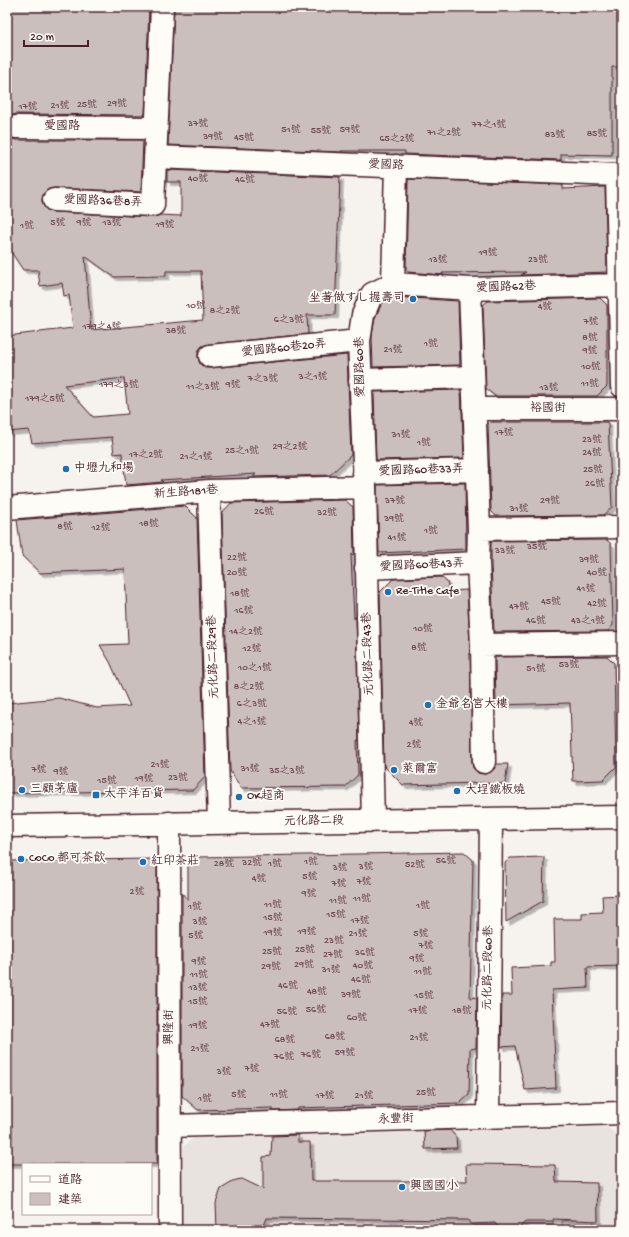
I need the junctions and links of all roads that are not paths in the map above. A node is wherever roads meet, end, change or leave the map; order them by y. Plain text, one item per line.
1 (162, 7) edge
2 (16, 127) dead end
3 (156, 128) junction
4 (155, 157) junction
5 (396, 166) junction
6 (54, 200) dead end
7 (393, 284) junction
8 (620, 285) junction
9 (470, 290) junction
10 (359, 341) junction
11 (210, 356) dead end
12 (473, 377) junction
13 (360, 380) junction
14 (622, 386) edge
15 (474, 409) junction
16 (622, 409) edge
17 (477, 470) junction
18 (365, 480) junction
19 (209, 491) junction
20 (7, 508) edge
21 (622, 527) edge
22 (479, 530) junction
23 (478, 563) junction
24 (366, 568) junction
25 (622, 643) edge
26 (482, 645) junction
27 (484, 762) dead end
28 (622, 818) edge
29 (491, 820) junction
30 (374, 821) junction
31 (169, 823) junction
32 (219, 823) junction
33 (7, 826) edge
34 (622, 1113) edge
35 (488, 1117) junction
36 (170, 1126) junction
37 (170, 1230) edge

1 - 3 street
2 - 3 street, 愛國路
3 - 4 street
4 - 5 street, 愛國路
4 - 6 street, 愛國路36巷8弄
5 - 7 street
5 - 8 street, 愛國路
7 - 9 street, 愛國路62巷
7 - 10 street, 愛國路60巷
8 - 9 street, 愛國路62巷
8 - 14 street
9 - 12 street
10 - 11 street, 愛國路60巷20弄
10 - 13 street, 愛國路60巷
12 - 13 street
12 - 15 street
13 - 18 street, 愛國路60巷
15 - 16 street, 裕國街
15 - 17 street
17 - 18 street, 愛國路60巷33弄
17 - 22 street
18 - 19 street, 新生路181巷
18 - 24 street, 元化路二段43巷
19 - 20 street, 新生路181巷
19 - 32 street, 元化路二段29巷
21 - 22 street
22 - 23 street
23 - 24 street, 愛國路60巷43弄
23 - 26 street
24 - 30 street, 元化路二段43巷
25 - 26 street
26 - 27 street
28 - 29 street, 元化路二段
29 - 30 street, 元化路二段
29 - 35 street, 元化路二段60巷
30 - 32 street, 元化路二段
31 - 32 street, 元化路二段
31 - 33 street, 元化路二段
31 - 36 street, 興隆街
34 - 35 street, 永豐街
35 - 36 street, 永豐街
36 - 37 street, 興隆街

